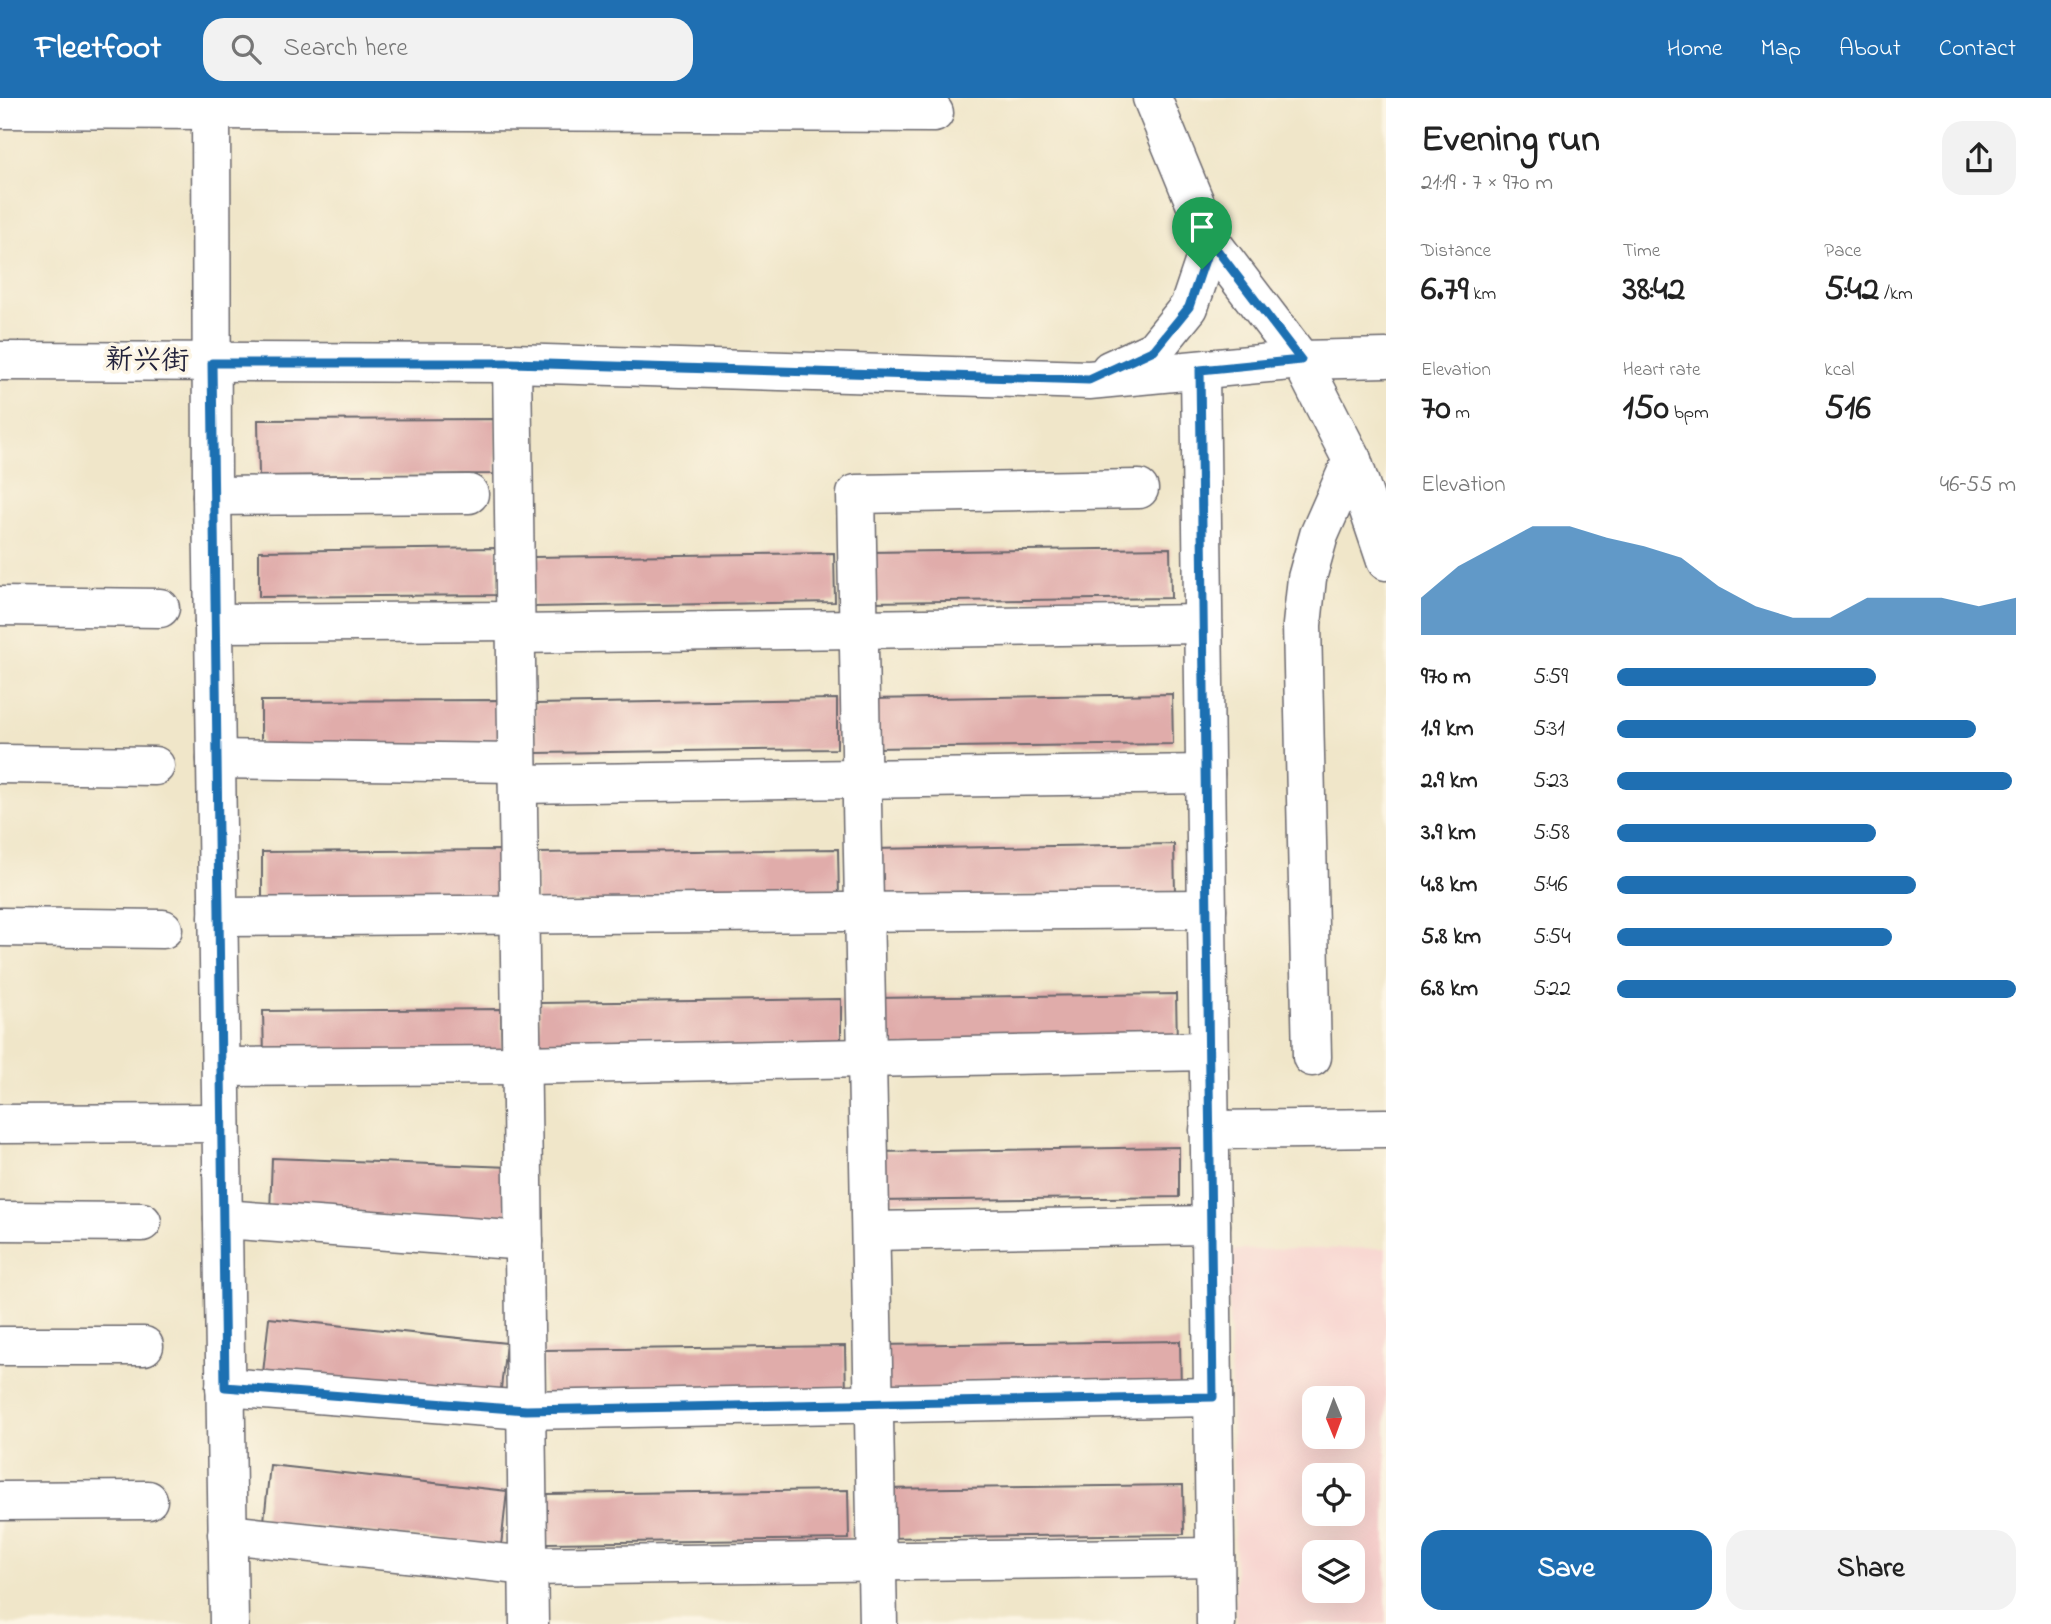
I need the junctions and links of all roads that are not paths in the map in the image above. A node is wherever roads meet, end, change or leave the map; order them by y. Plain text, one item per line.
1 (1152, 98) edge
2 (211, 104) edge
3 (0, 109) edge
4 (934, 113) dead end
5 (1211, 242) junction
6 (1386, 358) edge
7 (1301, 360) junction
8 (0, 361) edge
9 (212, 363) junction
10 (512, 363) junction
11 (1200, 370) junction
12 (1089, 380) junction
13 (1352, 460) junction
14 (1139, 489) dead end
15 (470, 494) dead end
16 (212, 496) junction
17 (1386, 561) edge
18 (0, 606) edge
19 (160, 608) dead end
20 (214, 623) junction
21 (1203, 624) junction
22 (516, 628) junction
23 (859, 629) junction
24 (216, 759) junction
25 (0, 764) edge
26 (155, 766) dead end
27 (517, 774) junction
28 (1205, 774) junction
29 (862, 779) junction
30 (1207, 908) junction
31 (864, 911) junction
32 (520, 915) junction
33 (218, 917) junction
34 (0, 927) edge
35 (163, 929) dead end
36 (1209, 1051) junction
37 (1312, 1057) dead end
38 (867, 1058) junction
39 (521, 1065) junction
40 (221, 1067) junction
41 (0, 1124) edge
42 (221, 1124) junction
43 (1386, 1128) edge
44 (1209, 1130) junction
45 (223, 1219) junction
46 (0, 1221) edge
47 (142, 1222) dead end
48 (1211, 1225) junction
49 (871, 1231) junction
50 (524, 1241) junction
51 (0, 1346) edge
52 (144, 1346) dead end
53 (225, 1387) junction
54 (1213, 1397) junction
55 (874, 1404) junction
56 (526, 1410) junction
57 (148, 1500) dead end
58 (0, 1501) edge
59 (227, 1534) junction
60 (1215, 1557) junction
61 (877, 1562) junction
62 (528, 1566) junction
63 (229, 1624) edge
64 (529, 1624) edge
65 (878, 1624) edge
66 (1216, 1624) edge

1 - 5 street
2 - 3 street
2 - 4 street
2 - 9 street
5 - 7 street
5 - 12 street
6 - 7 street, 新兴街
7 - 11 street, 新兴街
7 - 13 street
8 - 9 street, 新兴街
9 - 10 street, 新兴街
9 - 16 street
10 - 12 street, 新兴街
10 - 22 street
11 - 12 street, 新兴街
11 - 21 street
13 - 17 street
13 - 37 street
14 - 23 street
15 - 16 street
16 - 20 street
18 - 19 street
20 - 22 street
20 - 24 street
21 - 23 street
21 - 28 street
22 - 23 street
22 - 27 street
23 - 29 street
24 - 27 street
24 - 33 street
25 - 26 street
27 - 29 street
27 - 32 street
28 - 29 street
28 - 30 street
29 - 31 street
30 - 31 street
30 - 36 street
31 - 32 street
31 - 38 street
32 - 33 street
32 - 39 street
33 - 40 street
34 - 35 street
36 - 38 street
36 - 44 street
38 - 39 street
38 - 49 street
39 - 40 street
39 - 50 street
40 - 42 street
41 - 42 street
42 - 45 street
43 - 44 street
44 - 48 street
45 - 50 street
45 - 53 street
46 - 47 street
48 - 49 street
48 - 54 street
49 - 55 street
50 - 56 street
51 - 52 street
53 - 56 street
53 - 59 street
54 - 55 street
54 - 60 street
55 - 56 street
55 - 61 street
56 - 62 street
57 - 58 street
59 - 62 street
59 - 63 street
60 - 61 street
60 - 66 street
61 - 62 street
61 - 65 street
62 - 64 street

